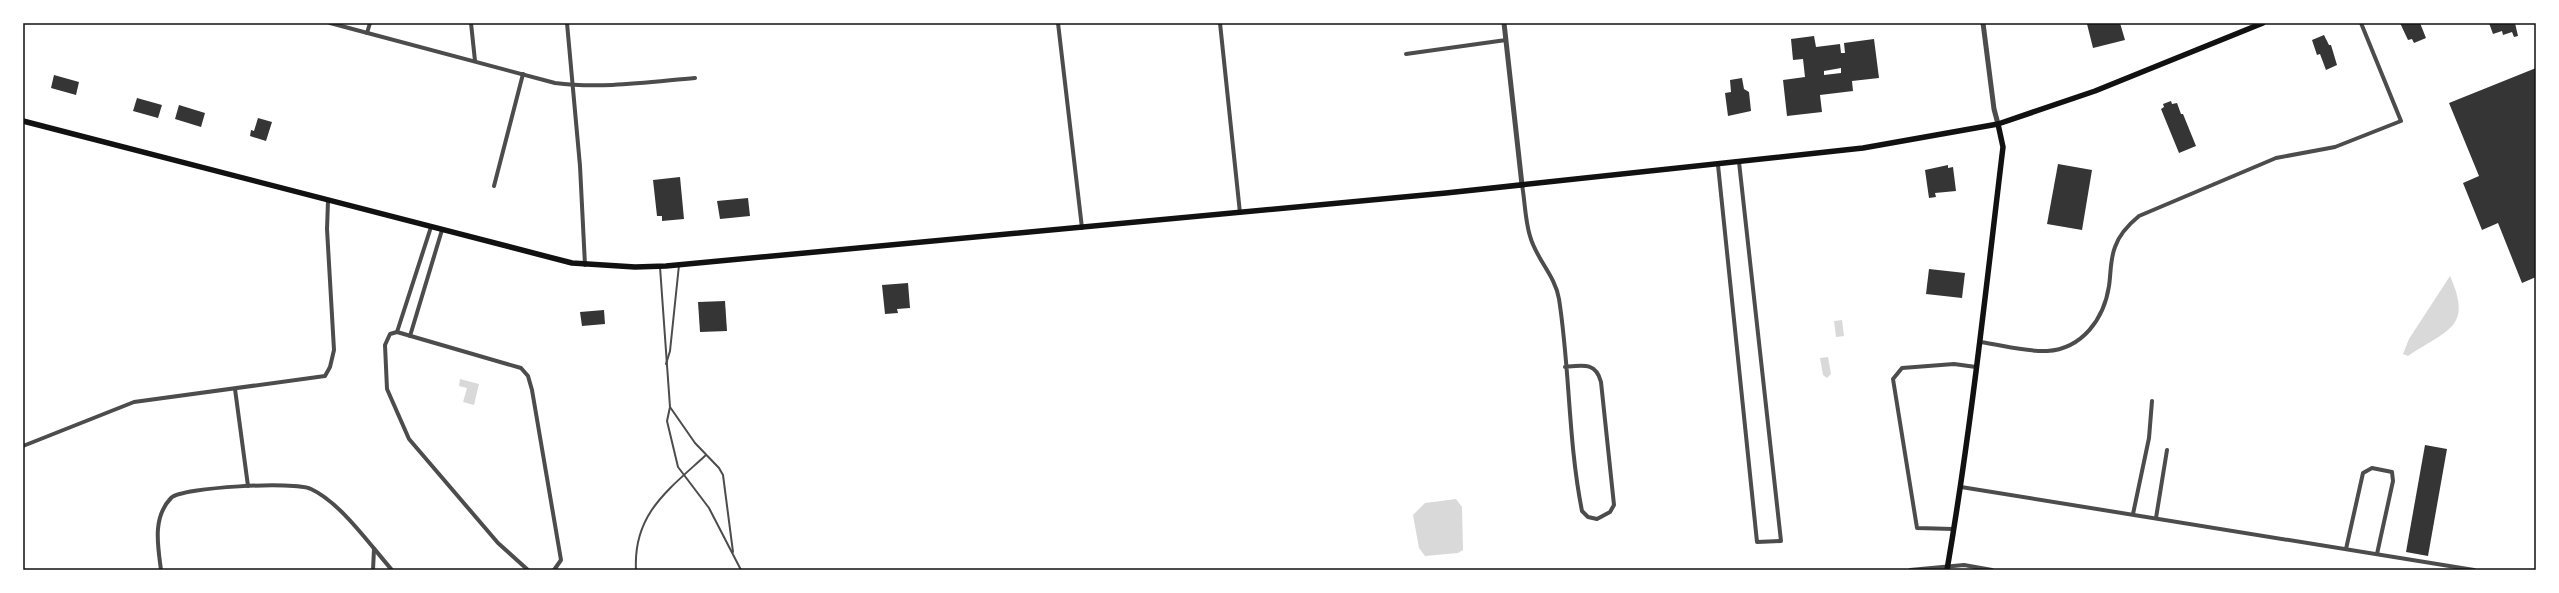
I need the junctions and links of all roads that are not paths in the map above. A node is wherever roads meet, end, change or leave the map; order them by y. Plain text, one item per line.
1 (330, 23) edge
2 (370, 23) edge
3 (471, 23) edge
4 (567, 23) edge
5 (1058, 23) edge
6 (1220, 23) edge
7 (1504, 23) edge
8 (1983, 23) edge
9 (2263, 23) edge
10 (2361, 23) edge
11 (367, 33) junction
12 (1506, 40) junction
13 (1406, 54) dead end
14 (475, 62) junction
15 (523, 74) junction
16 (695, 78) dead end
17 (573, 86) junction
18 (23, 121) edge
19 (1998, 124) junction
20 (1738, 162) junction
21 (1718, 165) junction
22 (1522, 185) junction
23 (494, 186) dead end
24 (328, 201) junction
25 (1240, 213) junction
26 (431, 227) junction
27 (1082, 228) junction
28 (442, 230) junction
29 (585, 265) junction
30 (679, 265) junction
31 (659, 266) junction
32 (397, 332) junction
33 (410, 336) junction
34 (1980, 342) junction
35 (666, 365) junction
36 (1976, 367) junction
37 (1565, 368) junction
38 (235, 389) junction
39 (2152, 401) dead end
40 (670, 407) junction
41 (23, 446) edge
42 (2167, 450) dead end
43 (706, 455) junction
44 (684, 475) junction
45 (248, 486) junction
46 (1961, 487) junction
47 (2133, 514) junction
48 (2156, 518) junction
49 (1953, 530) junction
50 (374, 548) junction
51 (2346, 549) junction
52 (733, 552) junction
53 (2377, 554) junction
54 (1947, 568) edge
55 (161, 570) edge
56 (373, 570) edge
57 (392, 570) edge
58 (528, 570) edge
59 (554, 570) edge
60 (636, 570) edge
61 (741, 570) edge
62 (1910, 570) edge
63 (1992, 570) edge
64 (2474, 570) edge

1 - 11 street
2 - 11 street
3 - 14 street
4 - 17 street
5 - 27 street
6 - 25 street
7 - 12 street
8 - 19 street
9 - 19 main road
10 - 34 street
11 - 14 street
12 - 13 street
12 - 22 street
14 - 15 street
15 - 17 street
15 - 23 street
16 - 17 street
17 - 29 street
18 - 24 main road
19 - 20 main road
19 - 34 main road
20 - 21 main road
20 - 21 street
21 - 22 main road
22 - 25 main road
22 - 37 street
24 - 26 main road
24 - 38 street
25 - 27 main road
26 - 28 main road
26 - 32 street
27 - 30 main road
28 - 29 main road
28 - 33 street
29 - 31 main road
30 - 31 main road
30 - 35 lane
31 - 35 lane
32 - 33 street
32 - 58 street
33 - 59 street
34 - 36 main road
35 - 40 lane
36 - 46 main road
36 - 49 street
37 - 37 street
38 - 41 street
38 - 45 street
39 - 47 street
40 - 43 lane
40 - 44 lane
42 - 48 street
43 - 44 lane
43 - 52 lane
44 - 52 lane
44 - 60 lane
45 - 50 street
45 - 55 street
46 - 47 street
46 - 49 main road
47 - 48 street
48 - 51 street
49 - 54 main road
50 - 56 street
50 - 57 street
51 - 53 street
51 - 53 street
52 - 61 lane
53 - 64 street
54 - 62 street
54 - 63 street

